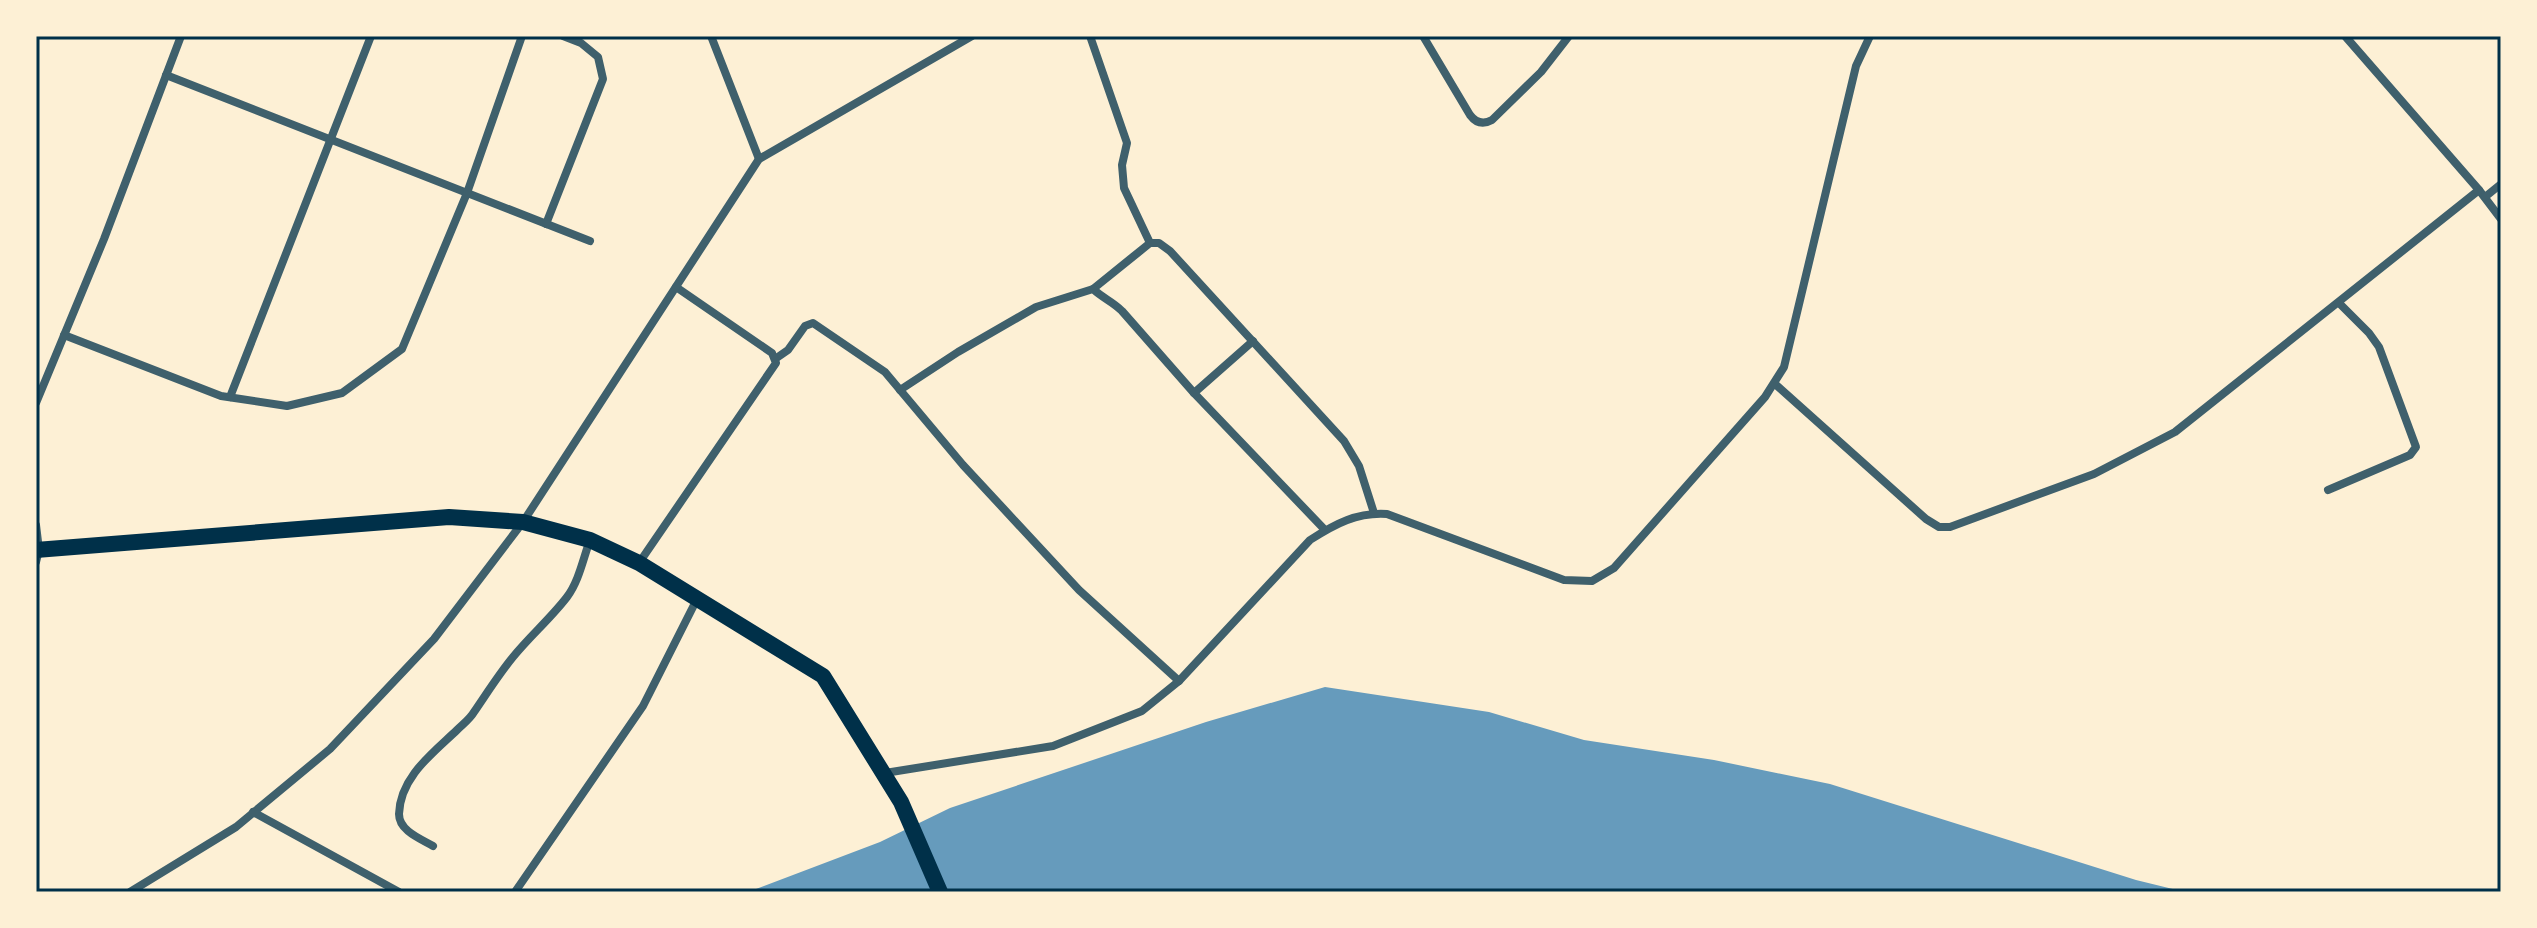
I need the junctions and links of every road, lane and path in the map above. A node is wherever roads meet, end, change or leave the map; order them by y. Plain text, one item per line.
1 (181, 36) edge
2 (371, 36) edge
3 (522, 36) edge
4 (563, 36) edge
5 (711, 36) edge
6 (972, 36) edge
7 (1090, 36) edge
8 (1423, 36) edge
9 (1569, 36) edge
10 (1870, 36) edge
11 (2345, 36) edge
12 (166, 75) junction
13 (332, 140) junction
14 (759, 159) junction
15 (2501, 184) edge
16 (467, 193) junction
17 (2482, 194) junction
18 (2501, 219) edge
19 (546, 224) junction
20 (590, 241) dead end
21 (1150, 243) junction
22 (676, 287) junction
23 (1093, 289) junction
24 (2339, 303) junction
25 (64, 335) junction
26 (1253, 341) junction
27 (775, 359) junction
28 (1775, 384) junction
29 (900, 390) junction
30 (1194, 393) junction
31 (230, 397) junction
32 (36, 403) edge
33 (2328, 490) dead end
34 (1374, 513) junction
35 (523, 522) junction
36 (36, 525) edge
37 (1325, 530) junction
38 (590, 540) junction
39 (37, 554) edge
40 (639, 563) junction
41 (697, 599) junction
42 (1179, 681) junction
43 (885, 773) junction
44 (253, 812) junction
45 (433, 846) dead end
46 (130, 892) edge
47 (399, 892) edge
48 (515, 892) edge
49 (940, 892) edge

1 - 12 street
2 - 13 street
3 - 16 street
4 - 19 street
5 - 14 street
6 - 14 street
7 - 21 street
8 - 9 street
10 - 28 street
11 - 17 street
12 - 13 street
12 - 25 street
13 - 16 street
13 - 31 street
14 - 22 street
15 - 17 street
16 - 19 street
16 - 31 street
17 - 18 street
17 - 24 street
19 - 20 street
21 - 23 street
21 - 26 street
22 - 27 street
22 - 35 street
23 - 29 street
23 - 30 street
24 - 28 street
24 - 33 street
25 - 31 street
25 - 32 street
26 - 30 street
26 - 34 street
27 - 29 street
27 - 40 street
28 - 34 street
29 - 42 street
30 - 37 street
34 - 37 street
35 - 38 main road
35 - 39 main road
35 - 44 street
36 - 39 street
37 - 42 street
38 - 40 main road
38 - 45 street
40 - 41 main road
41 - 43 main road
41 - 48 street
42 - 43 street
43 - 49 main road
44 - 46 street
44 - 47 street

